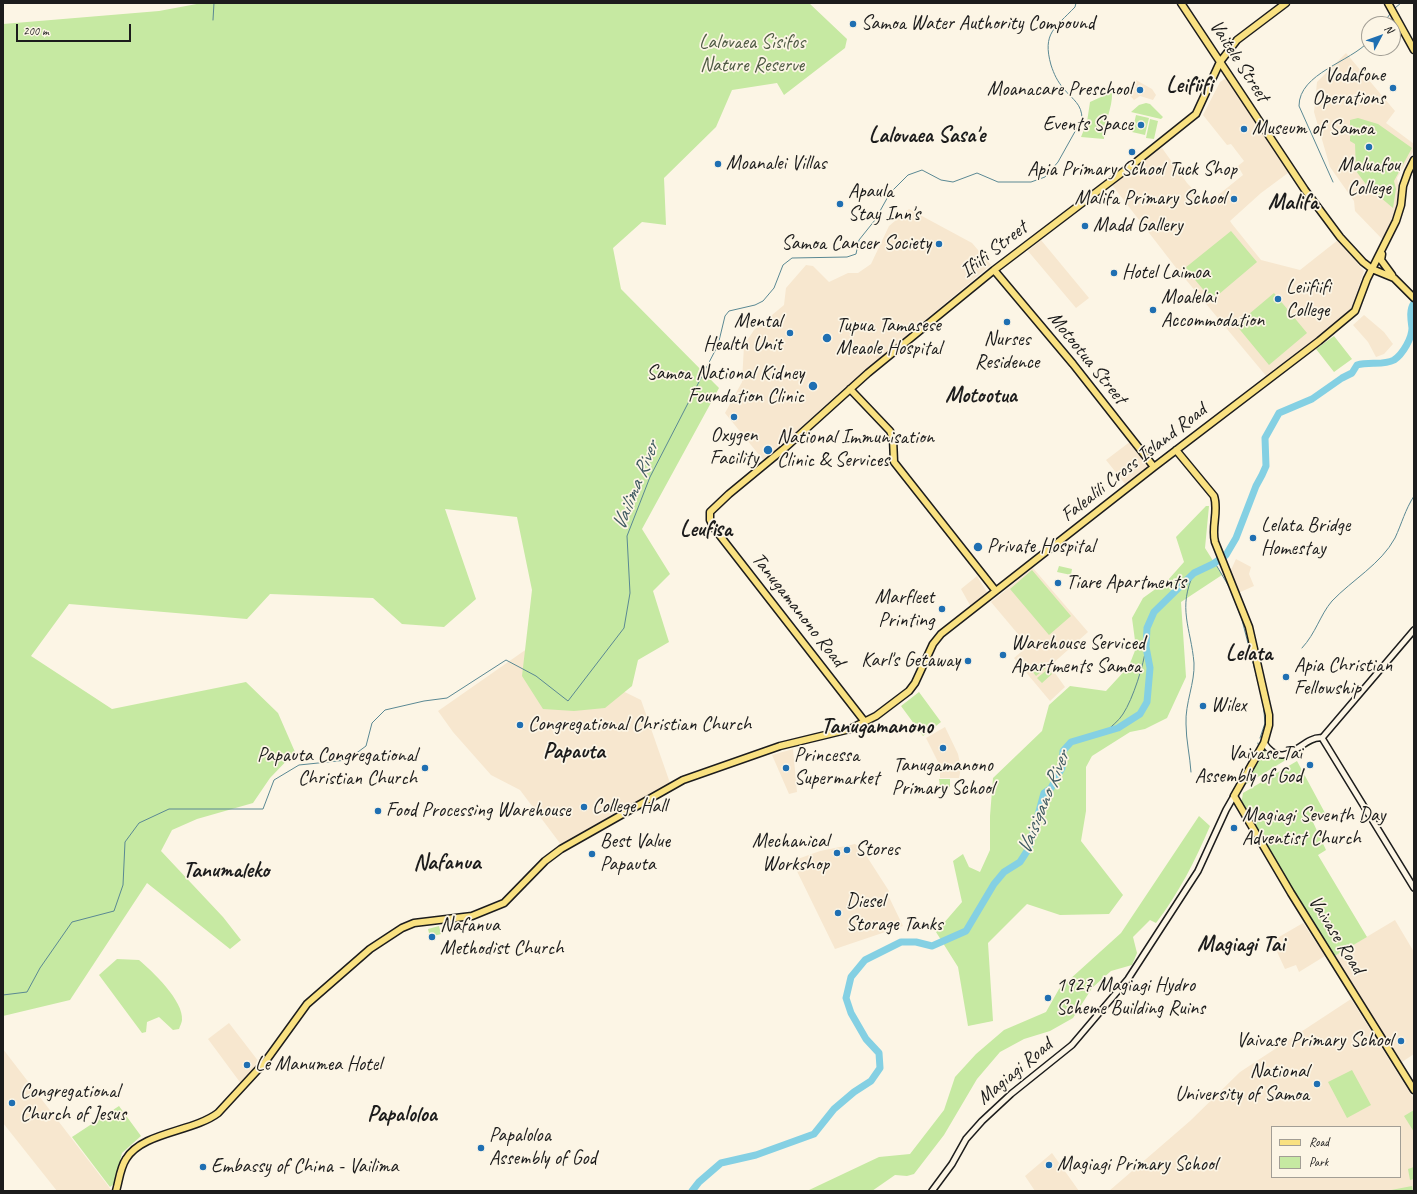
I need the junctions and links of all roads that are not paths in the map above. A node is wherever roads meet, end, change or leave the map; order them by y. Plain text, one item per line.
1 (1181, 3) edge
2 (1286, 3) edge
3 (1388, 3) edge
4 (1414, 50) edge
5 (1220, 62) junction
6 (1414, 160) edge
7 (1384, 247) junction
8 (1372, 269) junction
9 (994, 270) junction
10 (1394, 278) junction
11 (1414, 298) edge
12 (850, 389) junction
13 (1176, 450) junction
14 (1154, 467) junction
15 (710, 516) joint
16 (995, 590) junction
17 (1414, 630) edge
18 (865, 722) junction
19 (1322, 738) junction
20 (1264, 743) junction
21 (1234, 796) junction
22 (1414, 888) edge
23 (1414, 1090) edge
24 (116, 1191) edge
25 (932, 1191) edge

1 - 5 main road, Vaitele Street
2 - 5 main road, Ifiifi Street
3 - 4 main road
5 - 8 main road, Vaitele Street
5 - 9 main road, Ifiifi Street
6 - 7 main road, Falealili Cross Island Road
7 - 8 main road, Falealili Cross Island Road
7 - 10 main road
8 - 10 main road, Vaitele Street
8 - 13 main road, Falealili Cross Island Road
9 - 12 main road, Ifiifi Street
9 - 14 main road, Motootua Street
10 - 11 main road
12 - 15 main road, Ifiifi Street
12 - 16 main road
13 - 14 main road, Falealili Cross Island Road
13 - 20 main road
14 - 16 main road, Falealili Cross Island Road
15 - 18 main road, Tanugamanono Road
16 - 18 main road, Falealili Cross Island Road
17 - 19 street
18 - 24 main road, Falealili Cross Island Road
19 - 20 street
19 - 22 street
20 - 21 main road
21 - 23 main road, Vaivase Road
21 - 25 street, Magiagi Road

